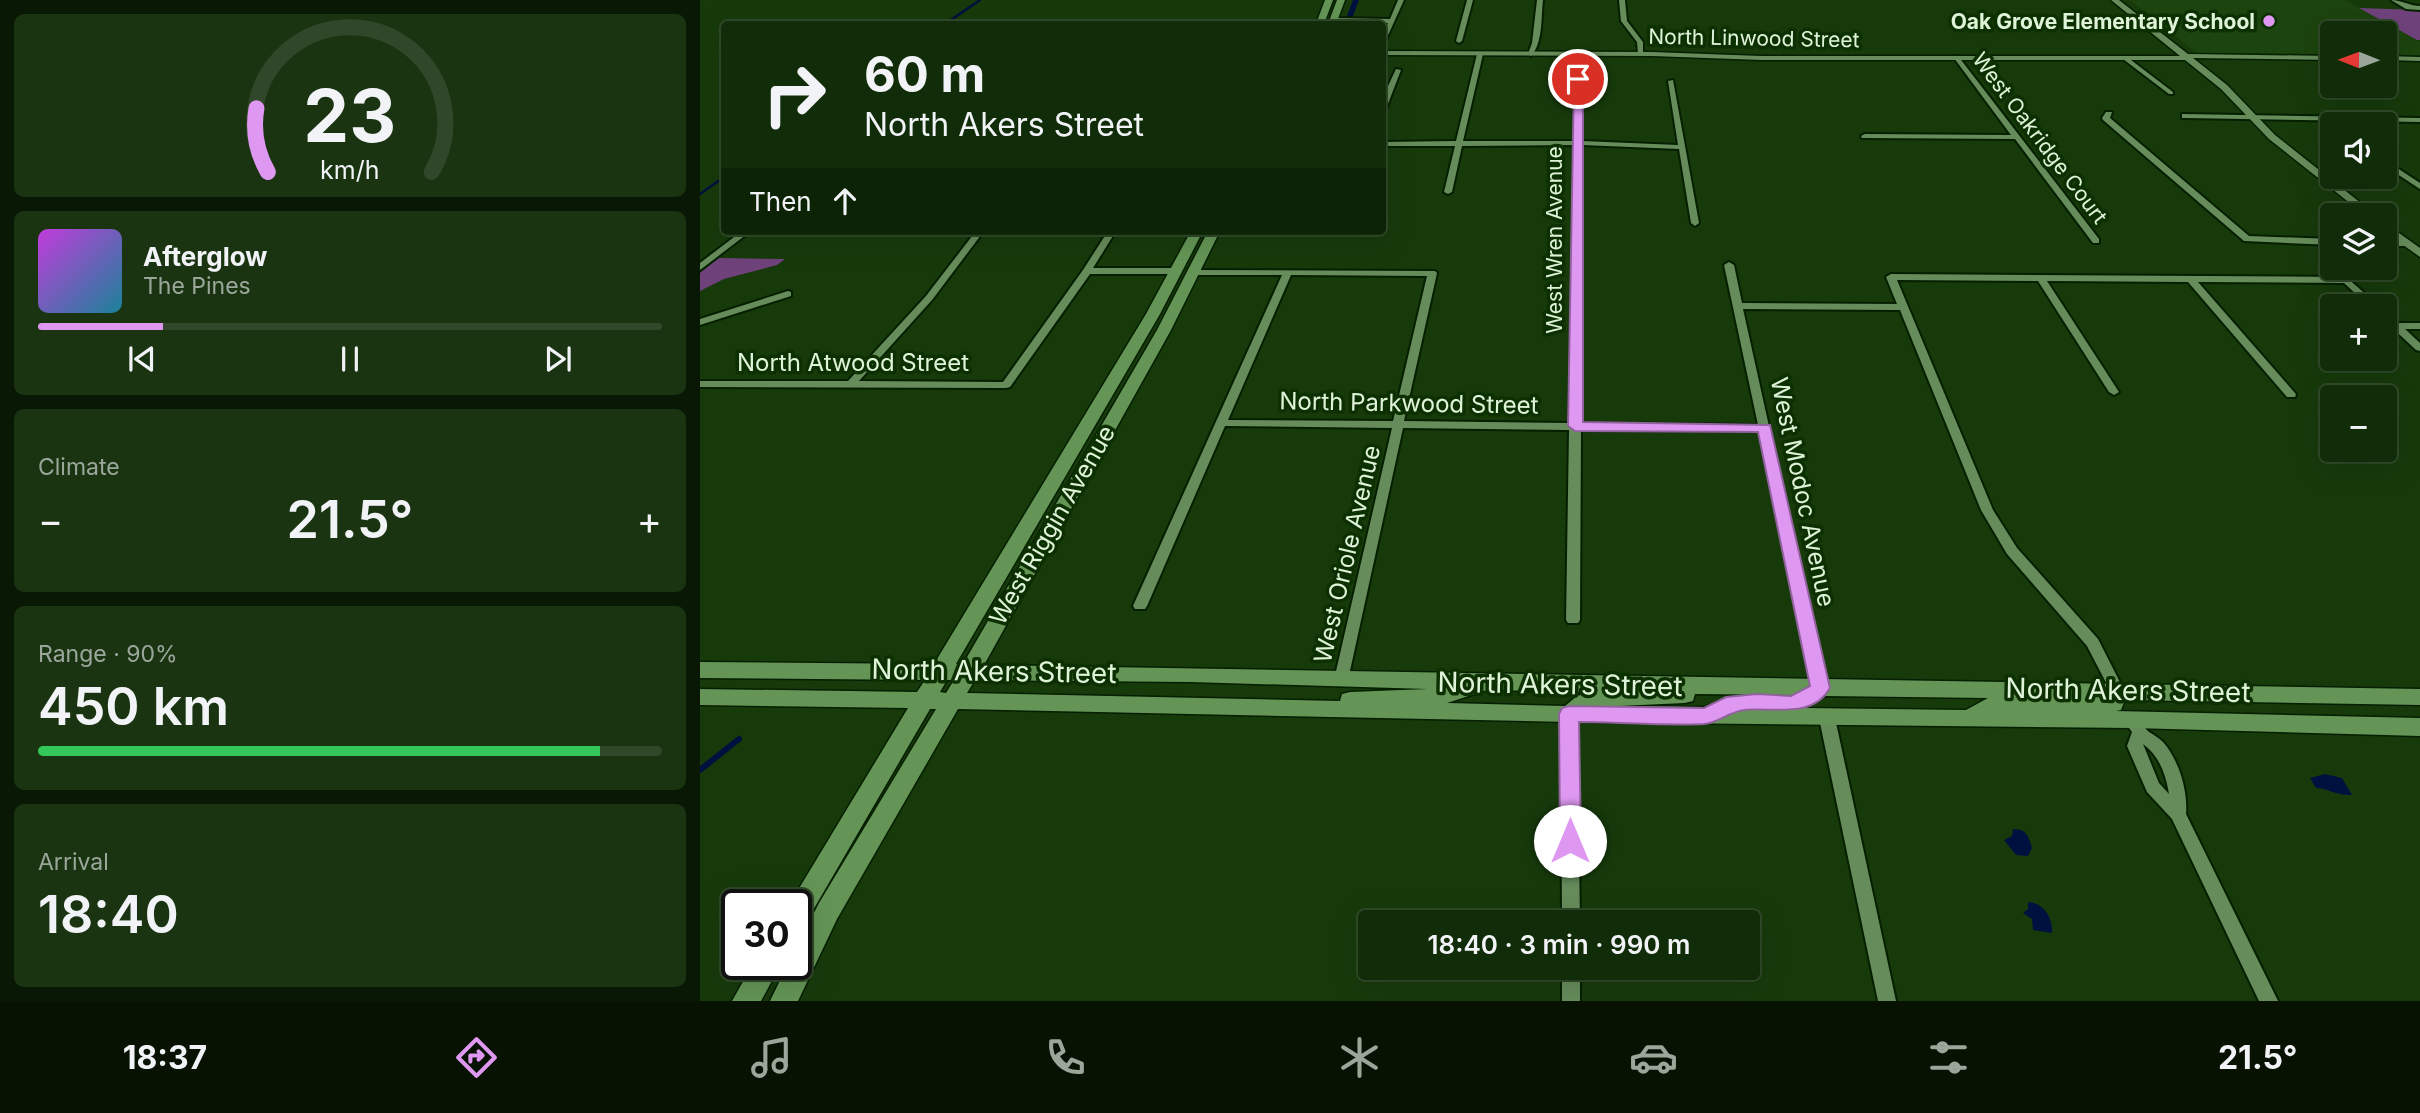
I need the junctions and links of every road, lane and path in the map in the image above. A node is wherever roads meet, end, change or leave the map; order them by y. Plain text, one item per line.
1 (1329, 0) edge
2 (1341, 0) edge
3 (1401, 0) edge
4 (1470, 0) edge
5 (1540, 0) edge
6 (1622, 0) edge
7 (2115, 0) edge
8 (2394, 0) edge
9 (2420, 8) edge
10 (1321, 21) edge
11 (1333, 21) edge
12 (1386, 21) edge
13 (1392, 21) junction
14 (1386, 34) edge
15 (1460, 41) dead end
16 (1386, 53) edge
17 (1480, 54) junction
18 (1531, 54) junction
19 (1579, 54) junction
20 (1637, 54) junction
21 (1956, 57) junction
22 (2125, 58) junction
23 (2187, 58) junction
24 (2320, 58) edge
25 (2398, 58) edge
26 (2418, 58) edge
27 (1398, 70) dead end
28 (1671, 81) dead end
29 (2171, 93) dead end
30 (1386, 99) edge
31 (2109, 114) dead end
32 (2185, 116) dead end
33 (2252, 119) junction
34 (2420, 120) edge
35 (2397, 121) edge
36 (2320, 122) edge
37 (1865, 136) dead end
38 (2016, 137) junction
39 (1386, 142) edge
40 (1459, 142) junction
41 (1577, 143) junction
42 (1681, 144) junction
43 (2397, 171) edge
44 (2420, 187) edge
45 (1448, 192) dead end
46 (2356, 203) edge
47 (1695, 223) dead end
48 (742, 235) edge
49 (977, 235) edge
50 (1110, 235) edge
51 (1195, 235) edge
52 (1202, 235) edge
53 (1212, 235) edge
54 (2397, 235) edge
55 (2320, 240) edge
56 (2096, 241) dead end
57 (2397, 241) edge
58 (2404, 241) junction
59 (2420, 254) edge
60 (1729, 265) dead end
61 (700, 267) edge
62 (1087, 271) junction
63 (1174, 271) junction
64 (1194, 272) junction
65 (1288, 272) junction
66 (2041, 278) junction
67 (2192, 279) junction
68 (788, 294) dead end
69 (2361, 294) edge
70 (1738, 306) junction
71 (1903, 307) junction
72 (700, 322) edge
73 (2397, 326) edge
74 (2420, 326) edge
75 (2397, 327) edge
76 (2420, 348) edge
77 (1153, 350) junction
78 (852, 383) junction
79 (700, 384) edge
80 (2114, 392) dead end
81 (2291, 395) dead end
82 (1221, 423) junction
83 (1398, 424) junction
84 (1575, 426) junction
85 (1765, 428) junction
86 (1140, 606) dead end
87 (1573, 620) dead end
88 (700, 670) edge
89 (940, 672) junction
90 (969, 672) junction
91 (1341, 680) junction
92 (1488, 682) junction
93 (1723, 687) junction
94 (1820, 688) junction
95 (2119, 694) junction
96 (2241, 695) junction
97 (700, 697) edge
98 (2420, 697) edge
99 (923, 700) junction
100 (951, 701) junction
101 (1334, 709) junction
102 (1569, 714) junction
103 (1707, 716) junction
104 (1971, 717) junction
105 (1827, 718) junction
106 (2136, 726) junction
107 (2420, 727) edge
108 (2148, 775) junction
109 (2171, 775) junction
110 (2178, 814) junction
111 (812, 889) edge
112 (1571, 910) edge
113 (758, 980) edge
114 (1572, 980) edge
115 (746, 1001) edge
116 (784, 1001) edge
117 (1571, 1001) edge
118 (1887, 1001) edge
119 (2269, 1001) edge

1 - 10 main road
2 - 11 main road
3 - 13 street
4 - 15 street
5 - 18 street
6 - 20 street
7 - 23 street
8 - 9 street
12 - 13 street
13 - 14 street
16 - 17 street, North Linwood Street
17 - 18 street, North Linwood Street
17 - 40 street
18 - 19 street, North Linwood Street
19 - 20 street, North Linwood Street
19 - 41 street, West Wren Avenue
20 - 21 street, North Linwood Street
21 - 22 street, North Linwood Street
21 - 38 street, West Oakridge Court
22 - 23 street, North Linwood Street
22 - 29 street
23 - 24 street, North Linwood Street
23 - 33 street
25 - 26 street
27 - 30 street
28 - 42 street
31 - 55 street
32 - 33 street
33 - 36 street
33 - 46 street
34 - 35 street
37 - 38 street
38 - 56 street, West Oakridge Court
39 - 40 street
40 - 41 street
40 - 45 street
41 - 42 street
41 - 84 street, West Wren Avenue
42 - 47 street
43 - 44 street
48 - 61 street
49 - 78 street
50 - 62 street
51 - 63 main road, West Riggin Avenue
52 - 64 main road
53 - 64 main road, West Riggin Avenue
54 - 58 street
57 - 58 street
58 - 59 street
60 - 70 street
62 - 63 street
62 - 78 street, North Atwood Street
63 - 77 main road
63 - 89 main road, West Riggin Avenue
64 - 65 street
64 - 77 main road, West Riggin Avenue
65 - 82 street
65 - 83 street, West Oriole Avenue
66 - 67 street
66 - 71 street
66 - 80 street
67 - 69 street
67 - 81 street
68 - 72 street
70 - 71 street
70 - 85 street, West Modoc Avenue
71 - 95 street
73 - 74 street
75 - 76 street
77 - 90 main road, West Riggin Avenue
78 - 79 street, North Atwood Street
82 - 83 street, North Parkwood Street
82 - 86 street
83 - 84 street, North Parkwood Street
83 - 91 street, West Oriole Avenue
84 - 85 street, North Parkwood Street
84 - 87 street, West Wren Avenue
85 - 94 street, West Modoc Avenue
88 - 89 main road, North Akers Street
89 - 90 main road, North Akers Street
89 - 99 main road, West Riggin Avenue
90 - 91 main road, North Akers Street
90 - 100 main road, West Riggin Avenue
91 - 92 main road, North Akers Street
92 - 93 main road, North Akers Street
92 - 101 main road
93 - 94 main road, North Akers Street
93 - 102 main road
94 - 95 main road, North Akers Street
94 - 103 main road
95 - 96 main road, North Akers Street
95 - 104 main road
96 - 98 main road, North Akers Street
96 - 106 main road
97 - 99 main road, North Akers Street
99 - 100 main road, North Akers Street
99 - 111 main road, West Riggin Avenue
100 - 101 main road, North Akers Street
100 - 116 main road, West Riggin Avenue
101 - 102 main road, North Akers Street
102 - 103 main road, North Akers Street
102 - 112 street
103 - 105 main road, North Akers Street
104 - 105 main road, North Akers Street
104 - 106 main road, North Akers Street
105 - 118 street
106 - 107 main road, North Akers Street
106 - 108 street
106 - 109 street
108 - 109 street
108 - 110 street
109 - 110 street
110 - 119 street
113 - 115 main road
114 - 117 street

